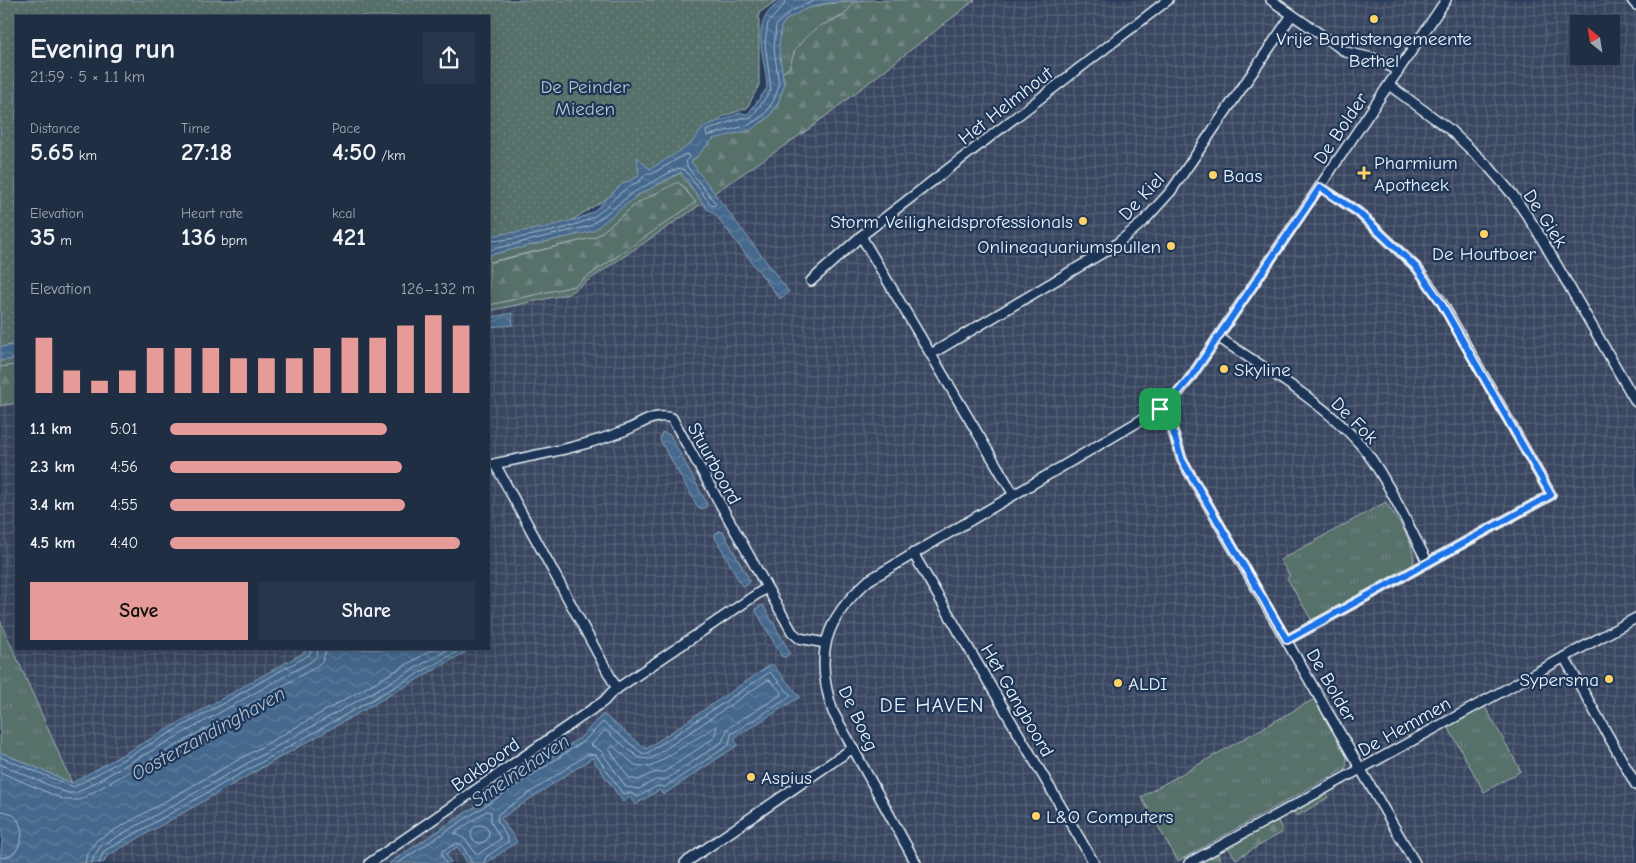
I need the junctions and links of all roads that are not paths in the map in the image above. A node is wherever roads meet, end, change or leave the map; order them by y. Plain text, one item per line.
1 (1168, 0) edge
2 (1270, 0) edge
3 (1446, 0) edge
4 (1632, 0) edge
5 (1636, 5) edge
6 (1292, 15) junction
7 (1398, 72) junction
8 (1389, 85) junction
9 (1320, 187) junction
10 (861, 236) junction
11 (811, 280) dead end
12 (1218, 337) junction
13 (931, 354) junction
14 (1636, 402) edge
15 (1160, 409) junction
16 (492, 464) edge
17 (1014, 495) junction
18 (913, 553) junction
19 (1428, 563) junction
20 (766, 588) junction
21 (1636, 618) edge
22 (1287, 640) junction
23 (826, 643) junction
24 (1564, 657) junction
25 (617, 689) junction
26 (853, 748) junction
27 (1361, 768) junction
28 (1636, 785) edge
29 (370, 863) edge
30 (685, 863) edge
31 (916, 863) edge
32 (1094, 863) edge
33 (1189, 863) edge
34 (1415, 863) edge

1 - 10 street, Het Helmhout
2 - 6 street
3 - 7 street, De Bolder
4 - 5 street
6 - 7 street
6 - 13 street, De Kiel
7 - 8 street, De Bolder
8 - 9 street, De Bolder
8 - 14 street, De Giek
9 - 12 street, De Bolder
9 - 19 street
10 - 11 street, Het Helmhout
10 - 13 street
12 - 15 street, De Bolder
12 - 19 street, De Fok
13 - 17 street
15 - 17 street
15 - 22 street, De Bolder
16 - 20 street, Stuurboord
16 - 25 street
17 - 18 street
18 - 23 street, De Boeg
18 - 32 street, Het Gangboord
19 - 22 street
20 - 23 street, Stuurboord
20 - 25 street, Bakboord
21 - 24 street, De Hemmen
22 - 27 street, De Bolder
23 - 26 street, De Boeg
24 - 27 street, De Hemmen
24 - 28 street
25 - 29 street, Bakboord
26 - 30 street
26 - 31 street, De Boeg
27 - 33 street, De Hemmen
27 - 34 street, De Bolder

